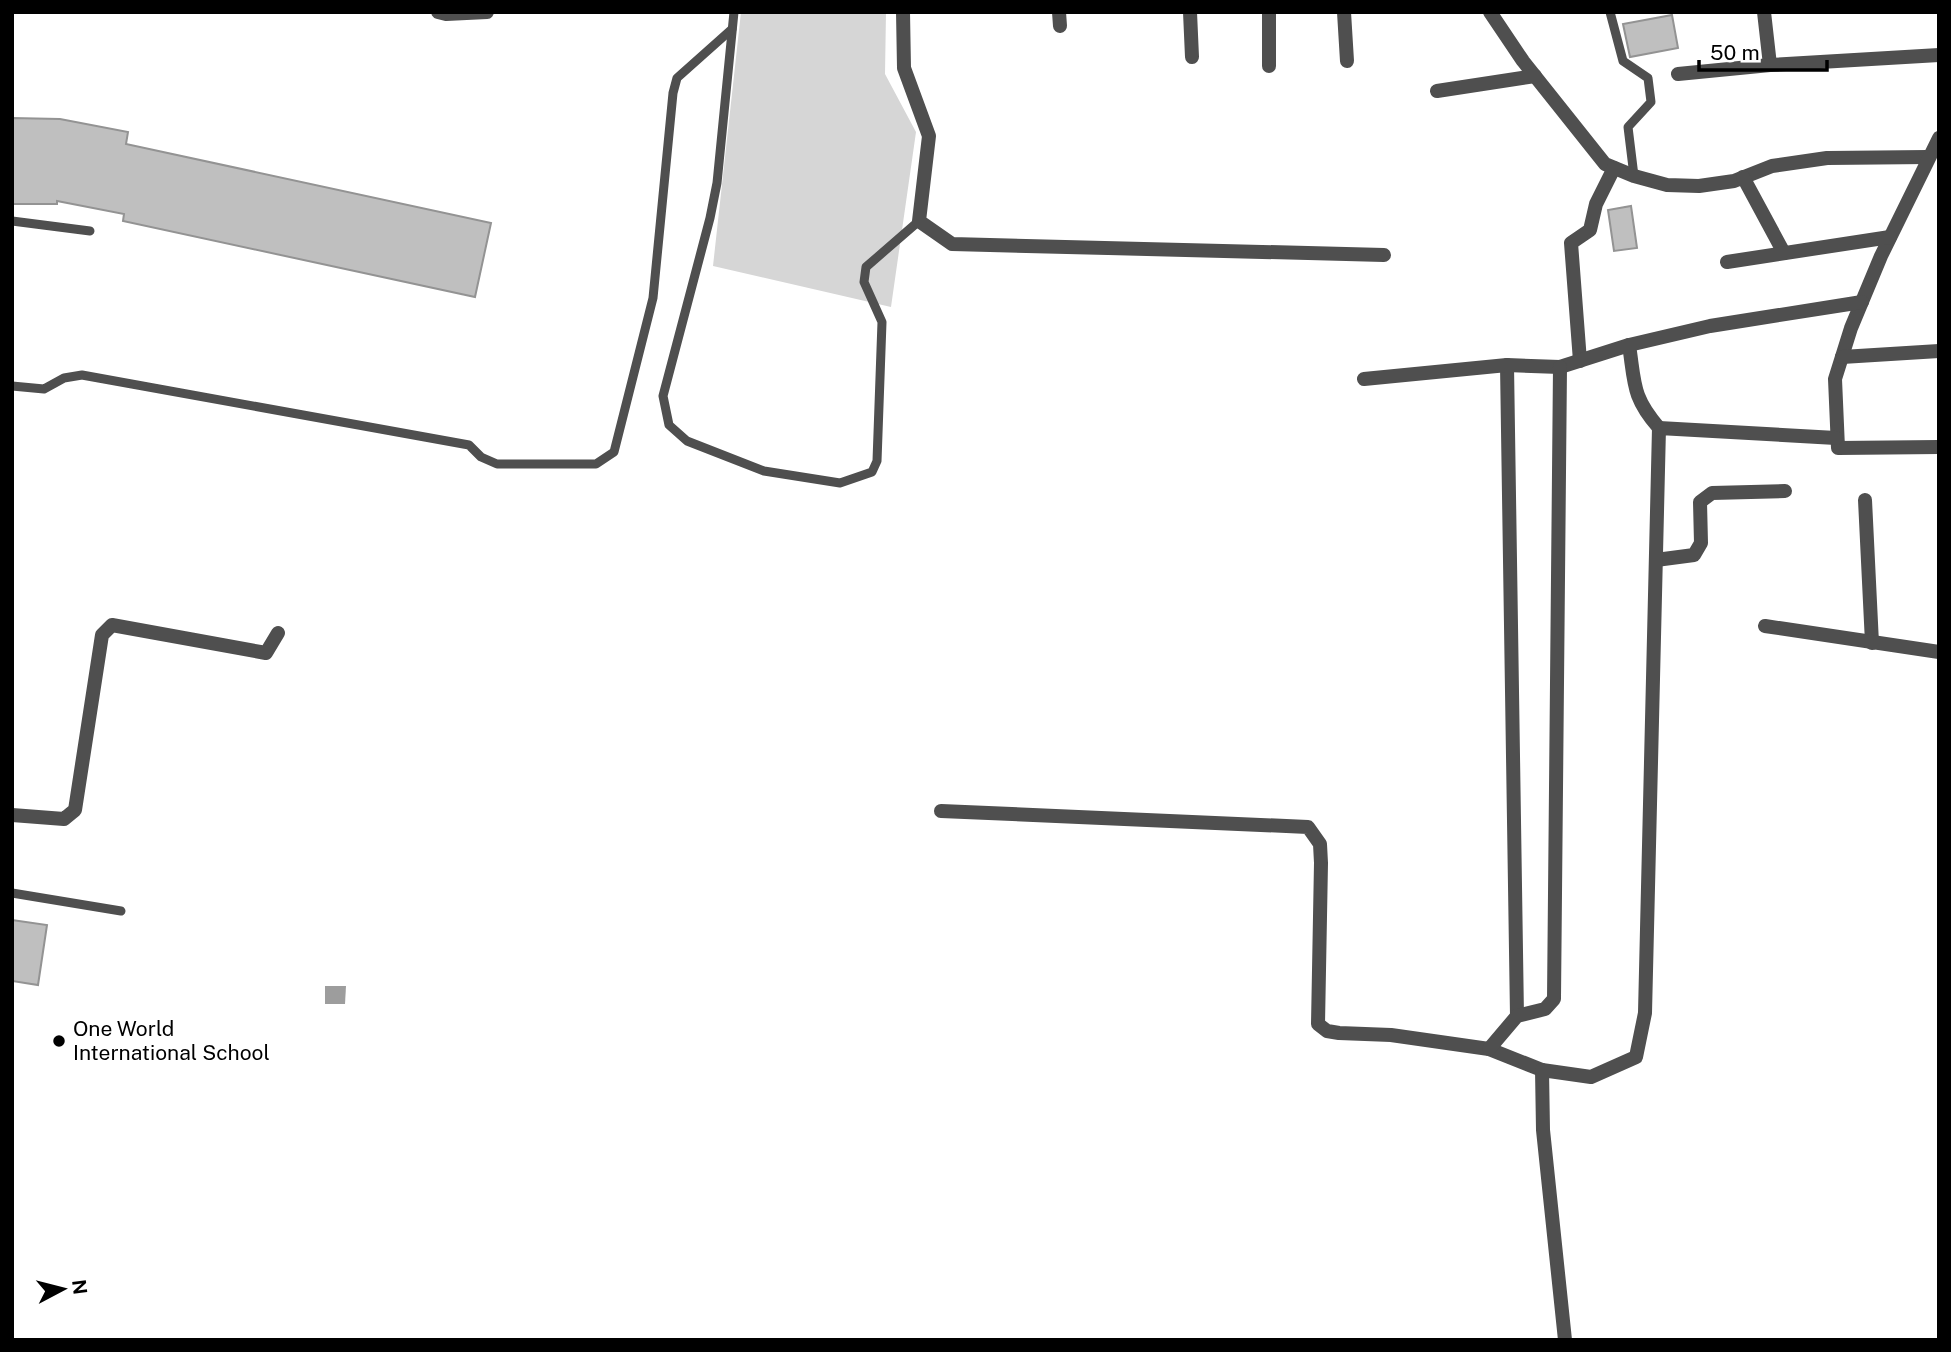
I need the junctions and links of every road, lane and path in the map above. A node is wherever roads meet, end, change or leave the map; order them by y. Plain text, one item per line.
1 (438, 12) edge
2 (487, 12) edge
3 (734, 12) edge
4 (903, 12) edge
5 (1190, 12) edge
6 (1269, 12) edge
7 (1345, 12) edge
8 (1490, 12) edge
9 (1610, 12) edge
10 (1764, 12) edge
11 (732, 29) junction
12 (1939, 55) edge
13 (1192, 57) dead end
14 (1347, 61) dead end
15 (1770, 65) junction
16 (1269, 66) dead end
17 (1678, 74) dead end
18 (1535, 76) junction
19 (1437, 91) dead end
20 (1939, 138) edge
21 (1928, 158) junction
22 (1614, 168) junction
23 (1634, 176) junction
24 (1743, 177) junction
25 (919, 221) junction
26 (12, 222) edge
27 (90, 231) dead end
28 (1890, 237) junction
29 (1784, 253) junction
30 (1384, 255) dead end
31 (1727, 262) dead end
32 (1862, 302) junction
33 (1629, 345) junction
34 (1939, 351) edge
35 (1842, 358) junction
36 (1580, 361) junction
37 (1507, 365) junction
38 (1560, 367) junction
39 (1364, 379) dead end
40 (12, 386) edge
41 (1659, 428) junction
42 (1836, 438) junction
43 (1939, 447) edge
44 (1785, 491) dead end
45 (1865, 500) dead end
46 (1656, 560) junction
47 (1765, 626) dead end
48 (278, 633) dead end
49 (1872, 643) junction
50 (1939, 652) edge
51 (941, 811) dead end
52 (12, 815) edge
53 (12, 893) edge
54 (121, 911) dead end
55 (1517, 1016) junction
56 (1489, 1049) junction
57 (1542, 1070) junction
58 (1564, 1340) edge

1 - 2 street
3 - 11 lane
4 - 25 street
5 - 13 street
6 - 16 street
7 - 14 street
8 - 18 street
9 - 23 lane
10 - 15 street
11 - 25 lane
11 - 40 lane
12 - 15 street
15 - 17 street
18 - 19 street
18 - 22 street
20 - 21 street
21 - 24 street
21 - 28 street
22 - 23 street
22 - 36 street
23 - 24 street
24 - 29 street
25 - 30 street
26 - 27 lane
28 - 29 street
28 - 32 street
29 - 31 street
32 - 33 street
32 - 35 street
33 - 36 street
33 - 41 street
34 - 35 street
35 - 42 street
36 - 38 street
37 - 38 street
37 - 39 street
37 - 55 street
38 - 55 street
41 - 42 street
41 - 46 street
42 - 43 street
44 - 46 street
45 - 49 street
46 - 57 street
47 - 49 street
48 - 52 street
49 - 50 street
51 - 56 street
53 - 54 lane
55 - 56 street
56 - 57 street
57 - 58 street

